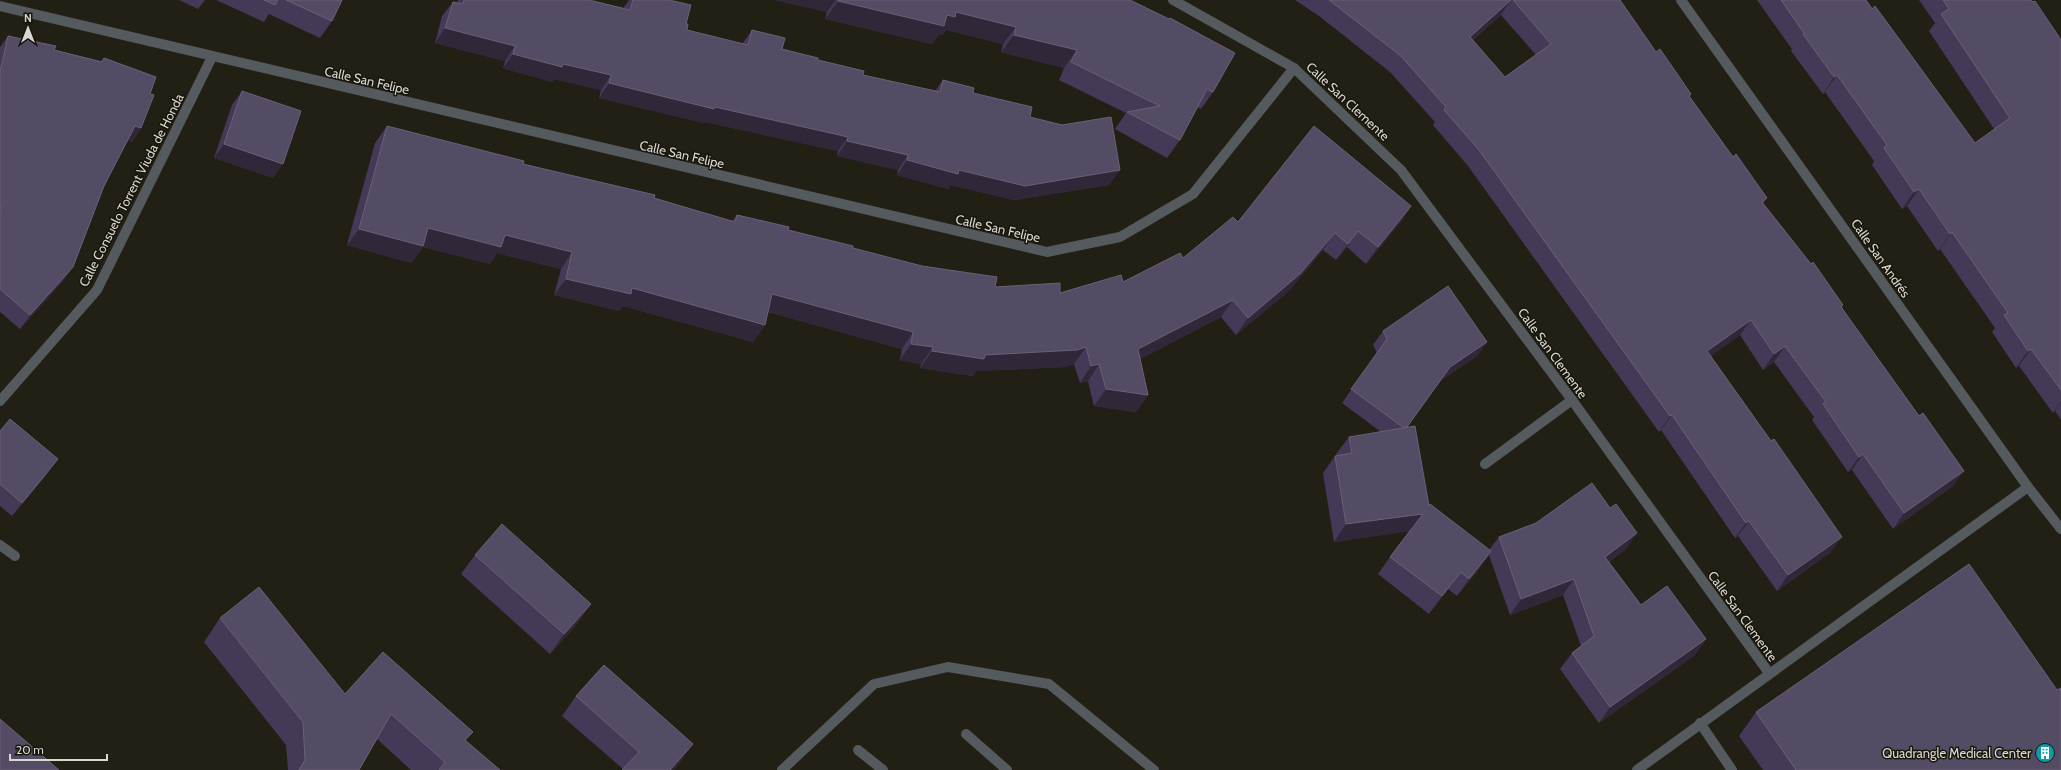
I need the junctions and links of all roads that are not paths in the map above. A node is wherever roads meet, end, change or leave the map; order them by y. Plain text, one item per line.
1 (1173, 0) edge
2 (1681, 0) edge
3 (0, 6) edge
4 (212, 57) junction
5 (1294, 68) junction
6 (1572, 400) junction
7 (0, 401) edge
8 (1486, 464) dead end
9 (2028, 487) junction
10 (2061, 529) edge
11 (0, 545) edge
12 (15, 556) dead end
13 (1769, 673) junction
14 (1700, 723) junction
15 (966, 734) dead end
16 (858, 750) dead end
17 (782, 770) edge
18 (883, 770) edge
19 (1007, 770) edge
20 (1154, 770) edge
21 (1637, 770) edge
22 (1732, 770) edge

1 - 5 street, Calle San Clemente
2 - 9 street, Calle San Andrés
3 - 4 street, Calle San Felipe
4 - 5 street, Calle San Felipe
4 - 7 street, Calle Consuelo Torrent Viuda de Honda
5 - 6 street, Calle San Clemente
6 - 8 street
6 - 13 street, Calle San Clemente
9 - 10 street, Calle San Andrés
9 - 13 street
11 - 12 street
13 - 14 street
14 - 21 street
14 - 22 street
15 - 19 street
16 - 18 street
17 - 20 street

